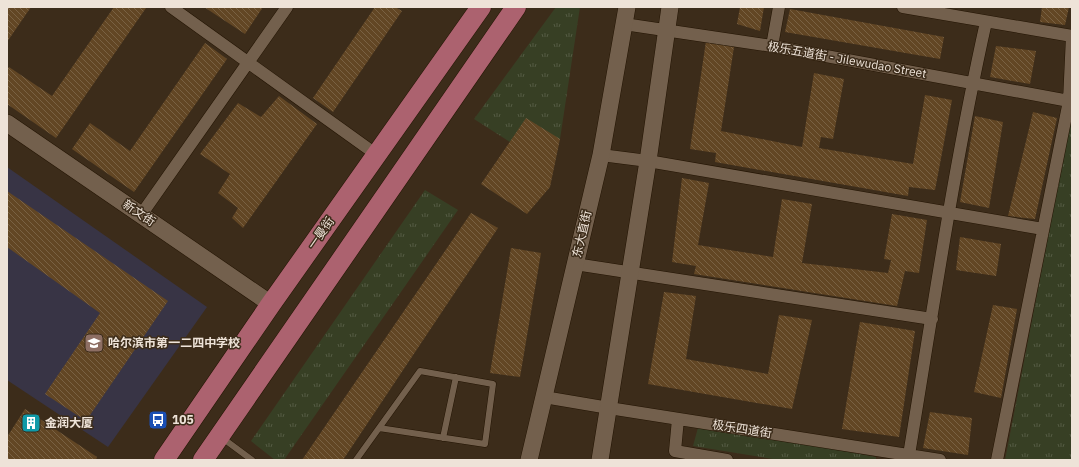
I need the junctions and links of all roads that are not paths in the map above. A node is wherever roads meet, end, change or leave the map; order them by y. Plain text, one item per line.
1 (171, 7) edge
2 (287, 7) edge
3 (481, 7) edge
4 (516, 7) edge
5 (624, 7) edge
6 (627, 7) edge
7 (670, 7) edge
8 (779, 7) edge
9 (903, 7) edge
10 (986, 22) junction
11 (624, 24) junction
12 (668, 30) junction
13 (772, 46) junction
14 (248, 62) junction
15 (972, 83) junction
16 (1069, 101) junction
17 (7, 123) edge
18 (377, 155) junction
19 (601, 155) junction
20 (648, 161) junction
21 (949, 213) junction
22 (141, 215) junction
23 (1043, 229) junction
24 (575, 264) junction
25 (630, 273) junction
26 (271, 304) junction
27 (932, 319) junction
28 (456, 377) junction
29 (544, 398) junction
30 (609, 408) junction
31 (678, 419) junction
32 (379, 428) junction
33 (220, 436) junction
34 (443, 438) junction
35 (902, 456) edge
36 (922, 459) edge
37 (164, 460) edge
38 (203, 460) edge
39 (252, 460) edge
40 (356, 460) edge
41 (529, 460) edge
42 (600, 460) edge
43 (727, 460) edge
44 (940, 460) edge
45 (997, 460) edge

1 - 14 street
2 - 14 street
3 - 18 main road, 一曼街
4 - 33 main road
5 - 11 main road
6 - 11 main road, 东大直街
7 - 12 main road
8 - 13 street
9 - 10 street
10 - 15 street
10 - 16 street
11 - 12 street, 极乐五道街 - Jilewudao Street
11 - 19 main road, 东大直街
12 - 13 street, 极乐五道街 - Jilewudao Street
12 - 20 main road
13 - 15 street, 极乐五道街 - Jilewudao Street
14 - 18 street
14 - 22 street
15 - 16 street, 极乐五道街 - Jilewudao Street
15 - 21 street
16 - 23 street
17 - 22 main road, 新文街
18 - 26 main road, 一曼街
19 - 20 street
19 - 24 main road, 东大直街
20 - 21 street
20 - 25 main road
21 - 23 street
21 - 27 street
22 - 26 main road, 新文街
23 - 45 street
24 - 25 street
24 - 29 main road, 东大直街
25 - 27 street
25 - 30 main road
26 - 37 main road, 一曼街
27 - 35 street
28 - 32 lane
28 - 34 lane
28 - 34 lane
29 - 30 street, 极乐四道街
29 - 41 main road, 东大直街
30 - 31 street, 极乐四道街
30 - 42 main road
31 - 35 street, 极乐四道街
31 - 43 street
32 - 34 lane
32 - 40 lane
33 - 38 main road
33 - 39 lane
35 - 36 street, 极乐四道街
36 - 44 street, 极乐四道街

